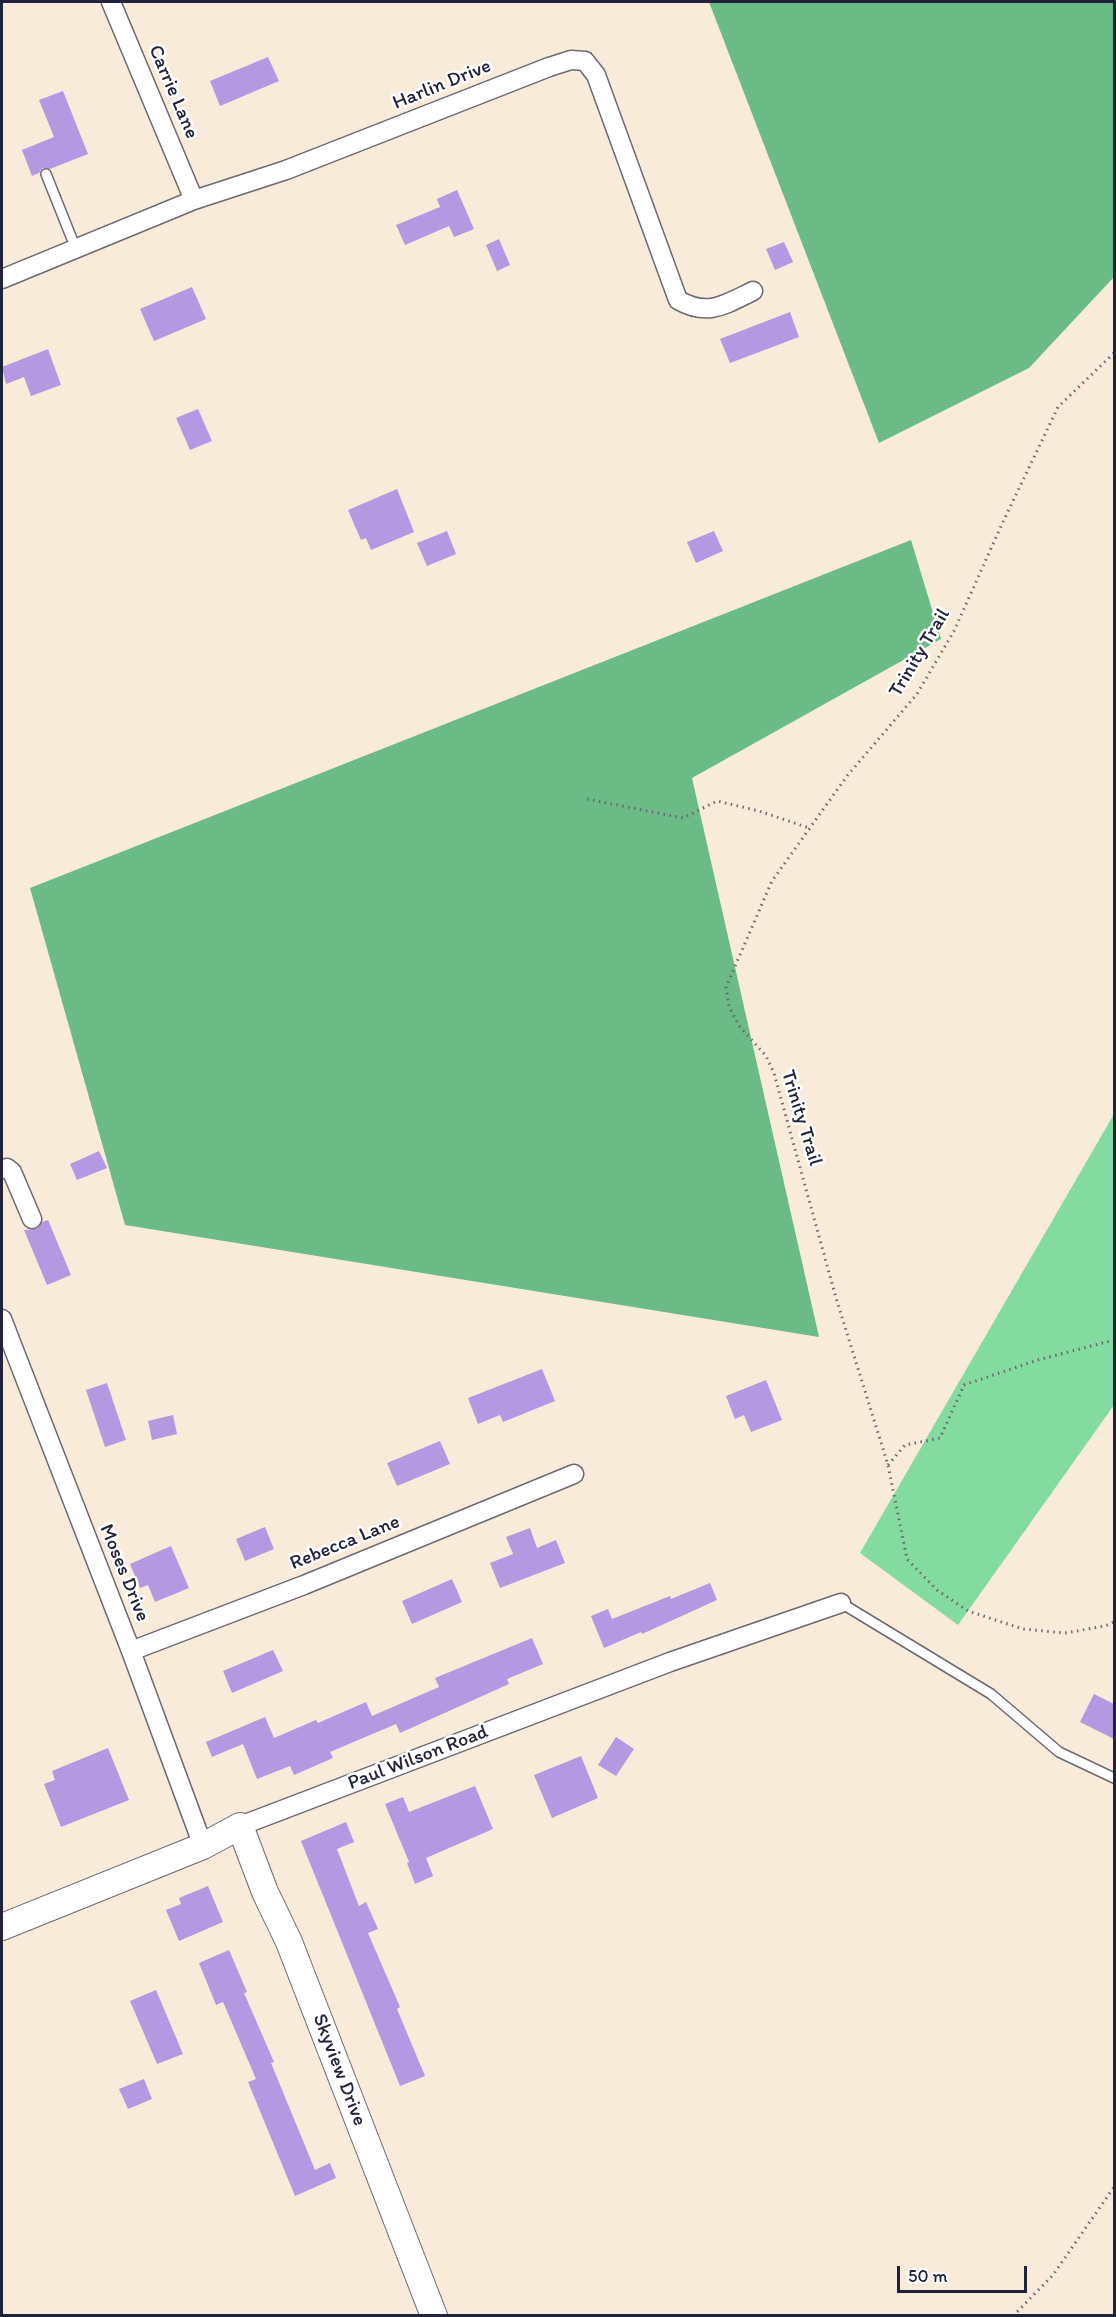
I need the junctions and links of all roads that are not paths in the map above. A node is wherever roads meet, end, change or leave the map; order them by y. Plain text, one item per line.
1 (111, 2) edge
2 (46, 174) dead end
3 (194, 200) junction
4 (76, 249) junction
5 (2, 279) edge
6 (753, 291) dead end
7 (2, 1169) edge
8 (32, 1219) dead end
9 (2, 1319) edge
10 (574, 1474) dead end
11 (841, 1603) joint
12 (131, 1651) junction
13 (1114, 1778) edge
14 (240, 1826) junction
15 (203, 1846) junction
16 (2, 1928) edge
17 (434, 2316) edge

1 - 3 street, Carrie Lane
2 - 4 lane
3 - 4 street, Harlin Drive
3 - 6 street, Harlin Drive
4 - 5 street, Harlin Drive
7 - 8 street
9 - 12 street, Moses Drive
10 - 12 street, Rebecca Lane
11 - 13 lane
11 - 14 street, Paul Wilson Road
12 - 15 street, Moses Drive
14 - 15 street, Paul Wilson Road
14 - 17 street, Skyview Drive
15 - 16 street, Paul Wilson Road

